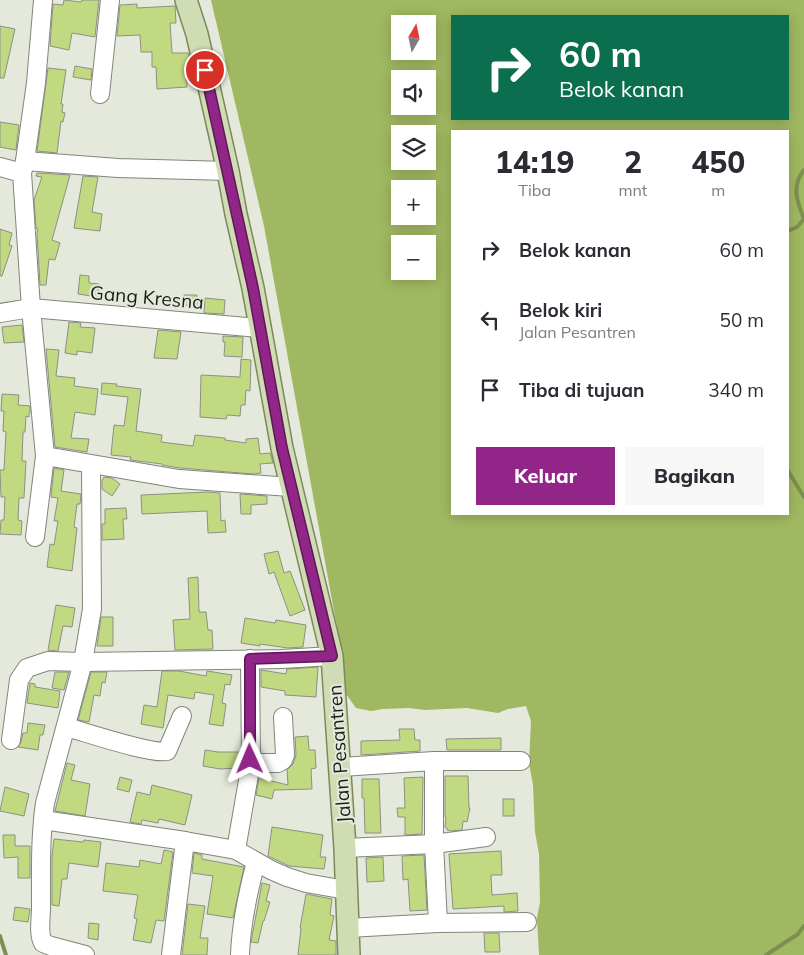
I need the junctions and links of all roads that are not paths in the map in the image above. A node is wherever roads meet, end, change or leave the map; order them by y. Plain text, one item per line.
1 (43, 0) edge
2 (110, 0) edge
3 (186, 0) edge
4 (100, 94) dead end
5 (0, 167) edge
6 (24, 167) junction
7 (228, 171) junction
8 (30, 308) junction
9 (0, 313) edge
10 (259, 328) junction
11 (45, 456) junction
12 (91, 465) junction
13 (291, 488) junction
14 (35, 537) dead end
15 (332, 656) junction
16 (250, 659) junction
17 (83, 662) junction
18 (182, 716) dead end
19 (284, 717) dead end
20 (66, 727) junction
21 (11, 740) dead end
22 (434, 761) junction
23 (521, 761) dead end
24 (251, 762) junction
25 (341, 767) junction
26 (43, 820) junction
27 (486, 837) dead end
28 (185, 841) junction
29 (434, 844) junction
30 (345, 848) junction
31 (236, 850) junction
32 (256, 862) junction
33 (346, 890) junction
34 (438, 922) junction
35 (527, 922) dead end
36 (348, 928) junction
37 (85, 955) edge
38 (171, 955) edge
39 (240, 955) edge
40 (349, 955) edge

1 - 6 street
2 - 4 street
3 - 7 main road, Jalan Pesantren
5 - 6 street
6 - 7 street
6 - 8 street
7 - 10 main road, Jalan Pesantren
8 - 9 street, Gang Kresna
8 - 10 street, Gang Kresna
8 - 11 street
10 - 13 main road, Jalan Pesantren
11 - 12 street
11 - 14 street
12 - 13 street
12 - 17 street
13 - 15 main road, Jalan Pesantren
15 - 16 street
15 - 25 main road, Jalan Pesantren
16 - 17 street
16 - 24 street
17 - 20 street
17 - 21 street
18 - 20 street
19 - 24 street
20 - 26 street
22 - 23 street
22 - 25 street
22 - 29 street
24 - 31 street
25 - 30 main road, Jalan Pesantren
26 - 28 street
26 - 37 street
27 - 29 street
28 - 31 street
28 - 38 street
29 - 30 street
29 - 34 street
30 - 33 main road, Jalan Pesantren
31 - 32 street
32 - 33 street
32 - 39 street
33 - 36 main road, Jalan Pesantren
34 - 35 street
34 - 36 street
36 - 40 main road, Jalan Pesantren

